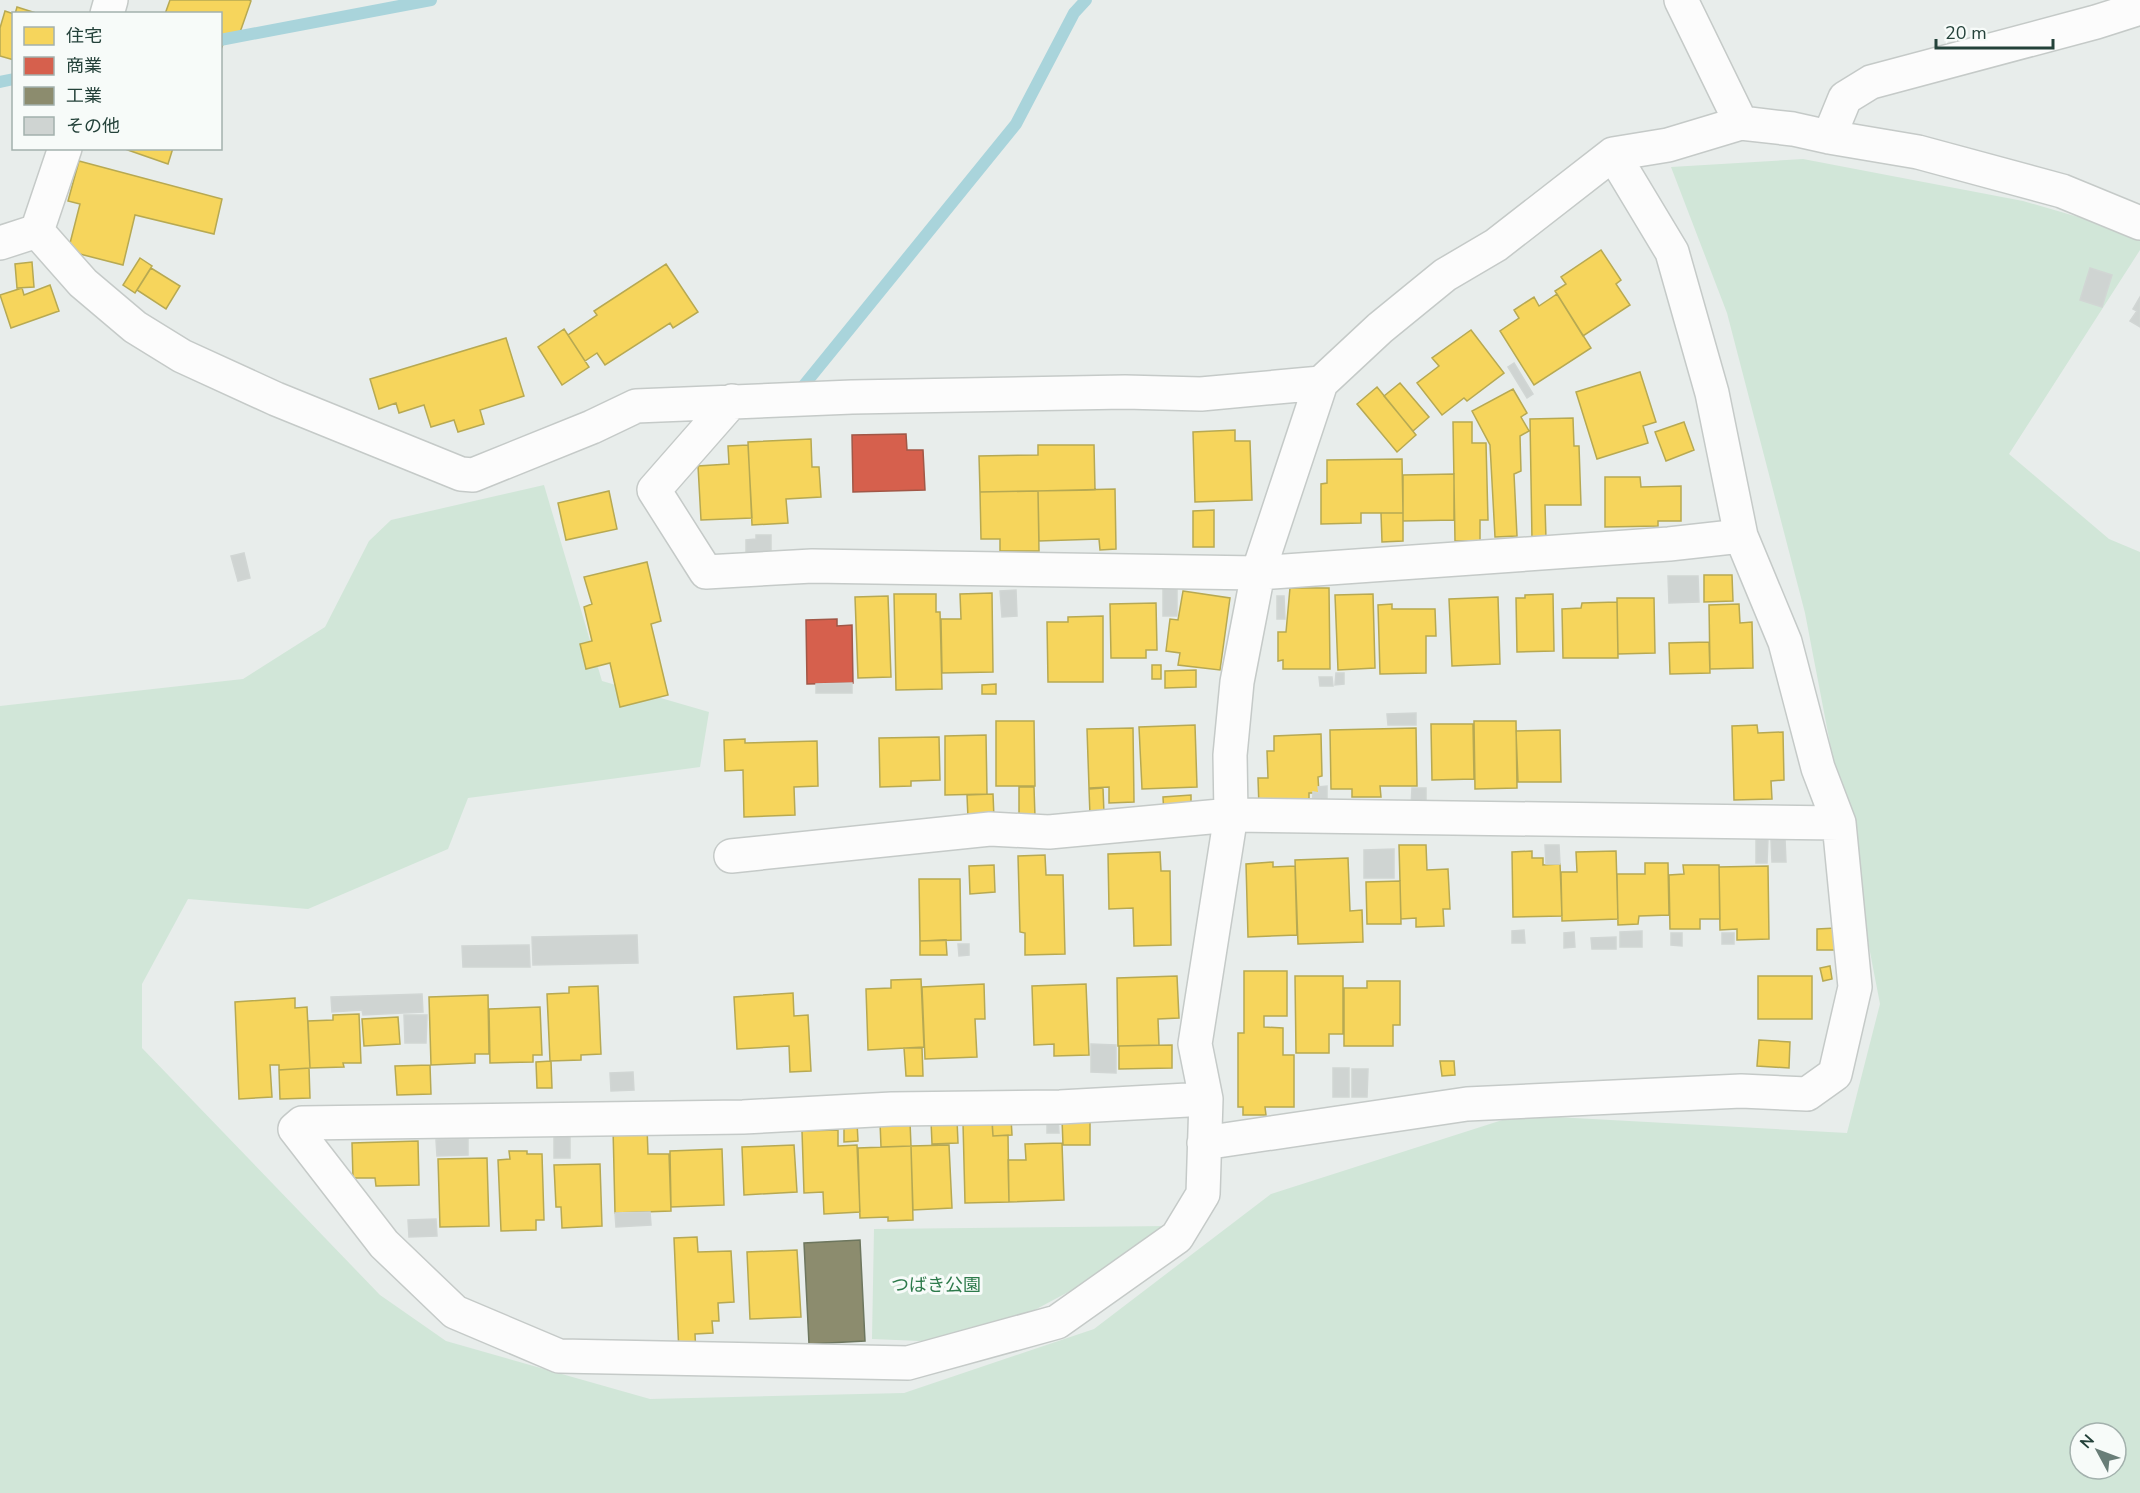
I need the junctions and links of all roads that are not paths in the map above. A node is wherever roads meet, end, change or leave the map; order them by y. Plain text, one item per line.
1 (1681, 0) edge
2 (2140, 8) edge
3 (1741, 123) junction
4 (1829, 137) junction
5 (64, 150) edge
6 (1613, 154) junction
7 (2140, 223) edge
8 (36, 231) junction
9 (0, 243) edge
10 (1321, 383) junction
11 (732, 401) junction
12 (1742, 536) junction
13 (1258, 573) junction
14 (1231, 815) junction
15 (1839, 824) junction
16 (731, 856) dead end
17 (1206, 1099) junction
18 (1204, 1143) junction

1 - 3 street
2 - 4 street
3 - 4 street
3 - 6 street
4 - 7 street
5 - 8 street
6 - 10 street
6 - 12 street
8 - 9 street
8 - 11 street
10 - 11 street
10 - 13 street
11 - 13 street
12 - 13 street
12 - 15 street
13 - 14 street
14 - 15 street
14 - 16 street
14 - 17 street
15 - 18 street
17 - 18 street
17 - 18 street

